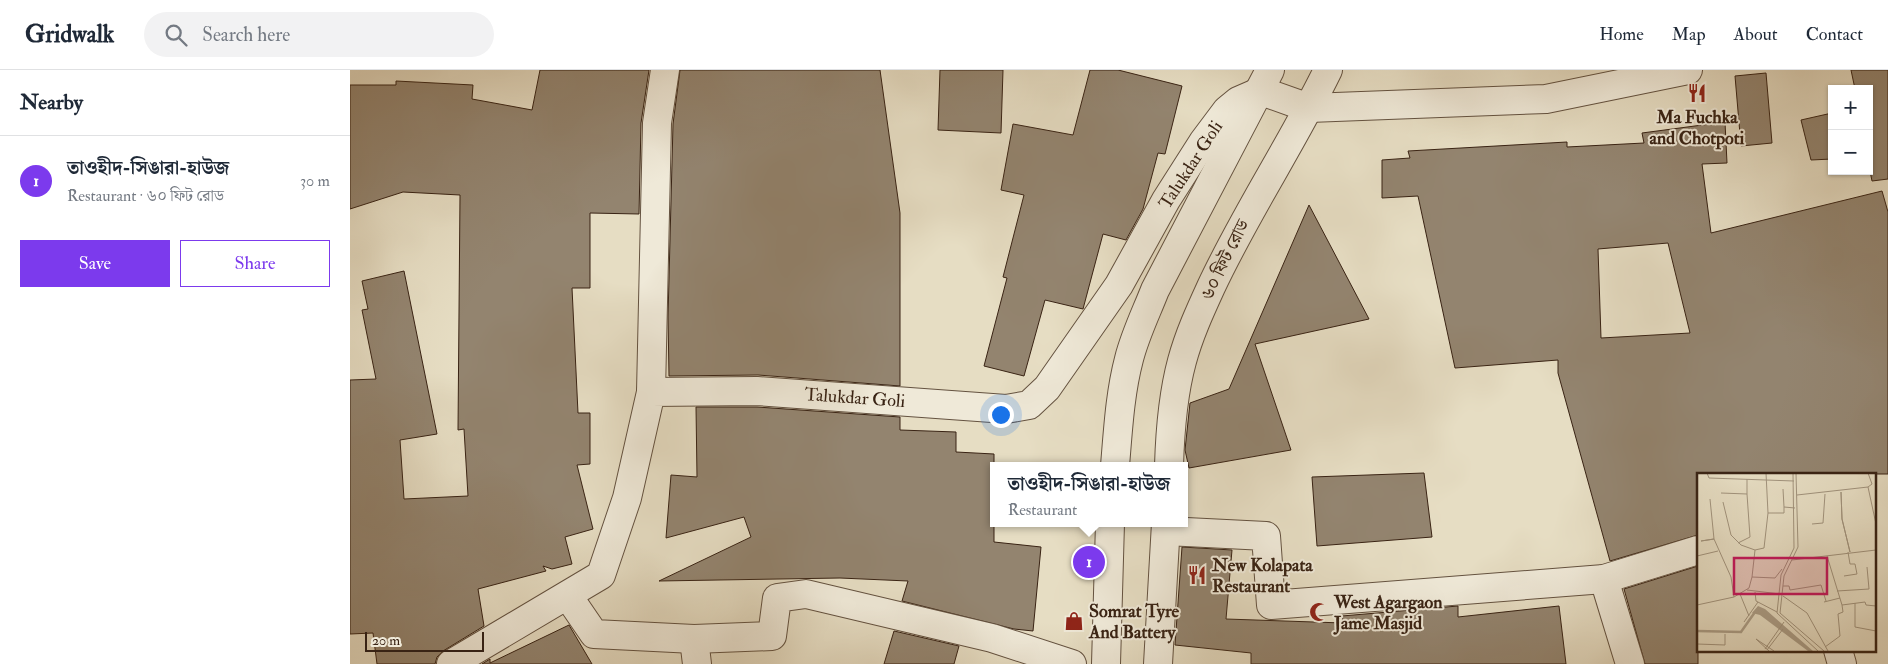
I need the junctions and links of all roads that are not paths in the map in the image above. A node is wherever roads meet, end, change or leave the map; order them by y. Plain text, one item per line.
1 (665, 70) edge
2 (1328, 70) edge
3 (1688, 70) edge
4 (1266, 80) edge
5 (1309, 108) junction
6 (651, 392) junction
7 (1115, 462) edge
8 (1168, 462) edge
9 (1110, 527) edge
10 (1166, 527) edge
11 (1697, 550) edge
12 (1604, 579) junction
13 (568, 596) junction
14 (695, 652) edge
15 (451, 664) edge
16 (1072, 664) edge
17 (1106, 664) edge
18 (1158, 664) edge
19 (1630, 664) edge

1 - 6 street
2 - 5 street, ৬০ ফিট রোড
3 - 5 street
4 - 5 street
4 - 6 street, Talukdar Goli
4 - 7 street
5 - 8 street, ৬০ ফিট রোড
6 - 13 street
9 - 17 street
10 - 12 street
10 - 18 street
11 - 12 street
12 - 19 street
13 - 14 street
13 - 15 street
14 - 16 street

